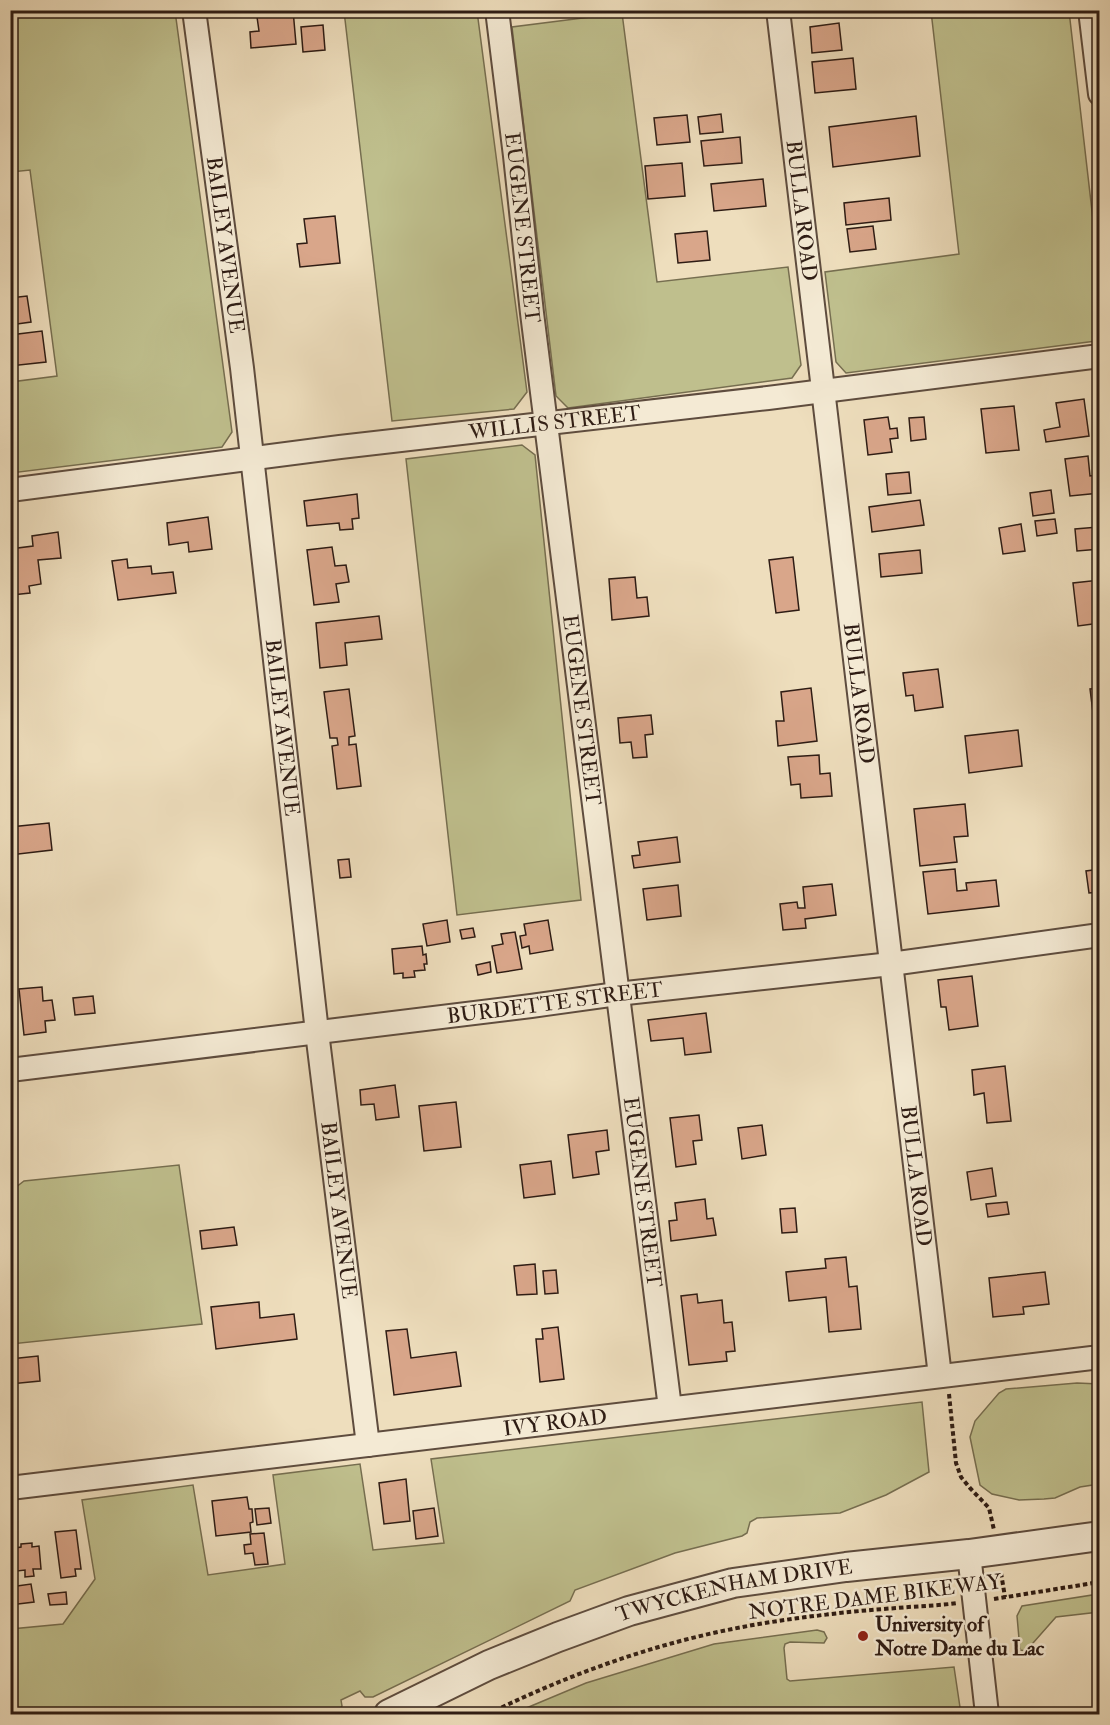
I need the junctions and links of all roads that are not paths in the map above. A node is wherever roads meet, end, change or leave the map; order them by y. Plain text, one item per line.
1 (195, 10) edge
2 (497, 10) edge
3 (778, 10) edge
4 (1090, 10) edge
5 (1100, 94) edge
6 (1100, 356) edge
7 (823, 391) junction
8 (547, 423) junction
9 (253, 459) junction
10 (10, 490) edge
11 (1100, 935) edge
12 (891, 964) junction
13 (617, 994) junction
14 (317, 1032) junction
15 (10, 1070) edge
16 (1100, 1357) edge
17 (944, 1376) junction
18 (670, 1408) junction
19 (368, 1445) junction
20 (10, 1488) edge
21 (1100, 1536) edge
22 (969, 1554) junction
23 (389, 1714) edge
24 (987, 1714) edge

1 - 9 street, BAILEY AVENUE
2 - 8 street, EUGENE STREET
3 - 7 street, BULLA ROAD
4 - 5 street
6 - 7 street, WILLIS STREET
7 - 8 street, WILLIS STREET
7 - 12 street, BULLA ROAD
8 - 9 street, WILLIS STREET
8 - 13 street, EUGENE STREET
9 - 10 street, WILLIS STREET
9 - 14 street, BAILEY AVENUE
11 - 12 street, BURDETTE STREET
12 - 13 street, BURDETTE STREET
12 - 17 street, BULLA ROAD
13 - 14 street, BURDETTE STREET
13 - 18 street, EUGENE STREET
14 - 15 street, BURDETTE STREET
14 - 19 street, BAILEY AVENUE
16 - 17 street, IVY ROAD
17 - 18 street, IVY ROAD
18 - 19 street, IVY ROAD
19 - 20 street, IVY ROAD
21 - 22 street, TWYCKENHAM DRIVE
22 - 23 street, TWYCKENHAM DRIVE
22 - 24 street

